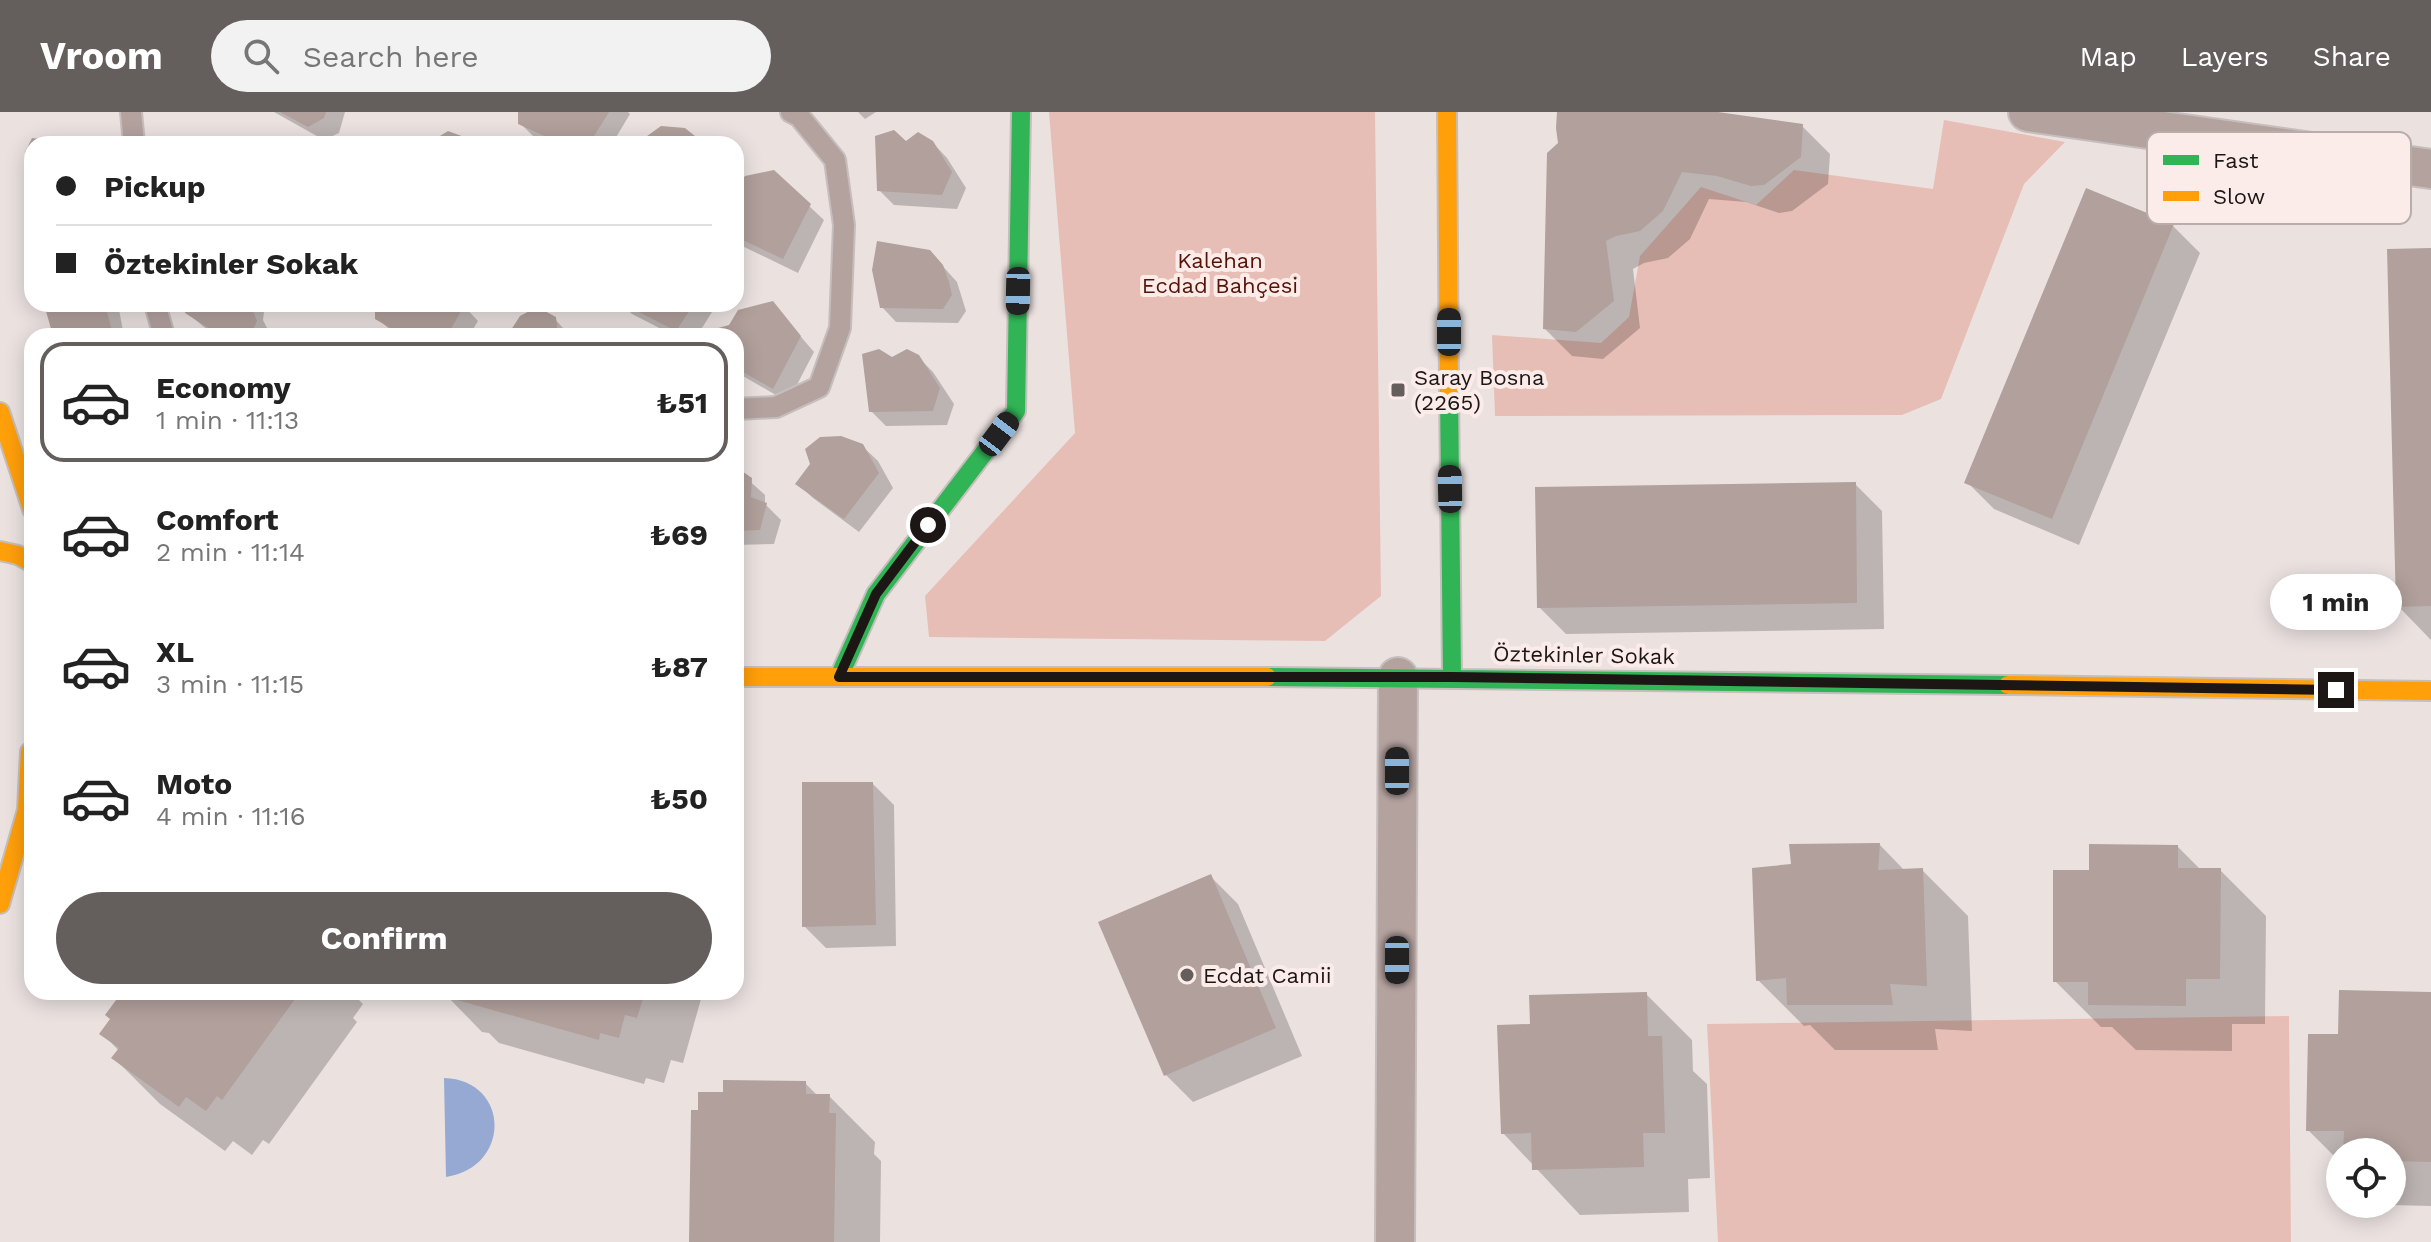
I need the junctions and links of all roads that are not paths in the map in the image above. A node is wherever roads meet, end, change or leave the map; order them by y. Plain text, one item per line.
1 (131, 112) edge
2 (791, 112) edge
3 (1021, 112) edge
4 (1447, 112) edge
5 (2028, 112) edge
6 (2169, 132) edge
7 (133, 136) edge
8 (2411, 166) edge
9 (2431, 169) edge
10 (744, 409) edge
11 (0, 412) edge
12 (24, 485) edge
13 (0, 551) edge
14 (24, 558) edge
15 (744, 677) edge
16 (839, 677) junction
17 (1398, 677) junction
18 (1452, 677) junction
19 (2431, 691) edge
20 (24, 820) edge
21 (0, 904) edge
22 (1395, 1242) edge

1 - 7 lane
2 - 10 lane
3 - 16 street
4 - 18 street
5 - 6 street
8 - 9 street
11 - 12 street
13 - 14 street
15 - 16 street, Öztekinler Sokak
16 - 17 street, Öztekinler Sokak
17 - 18 street, Öztekinler Sokak
17 - 22 street
18 - 19 street, Öztekinler Sokak
20 - 21 street

